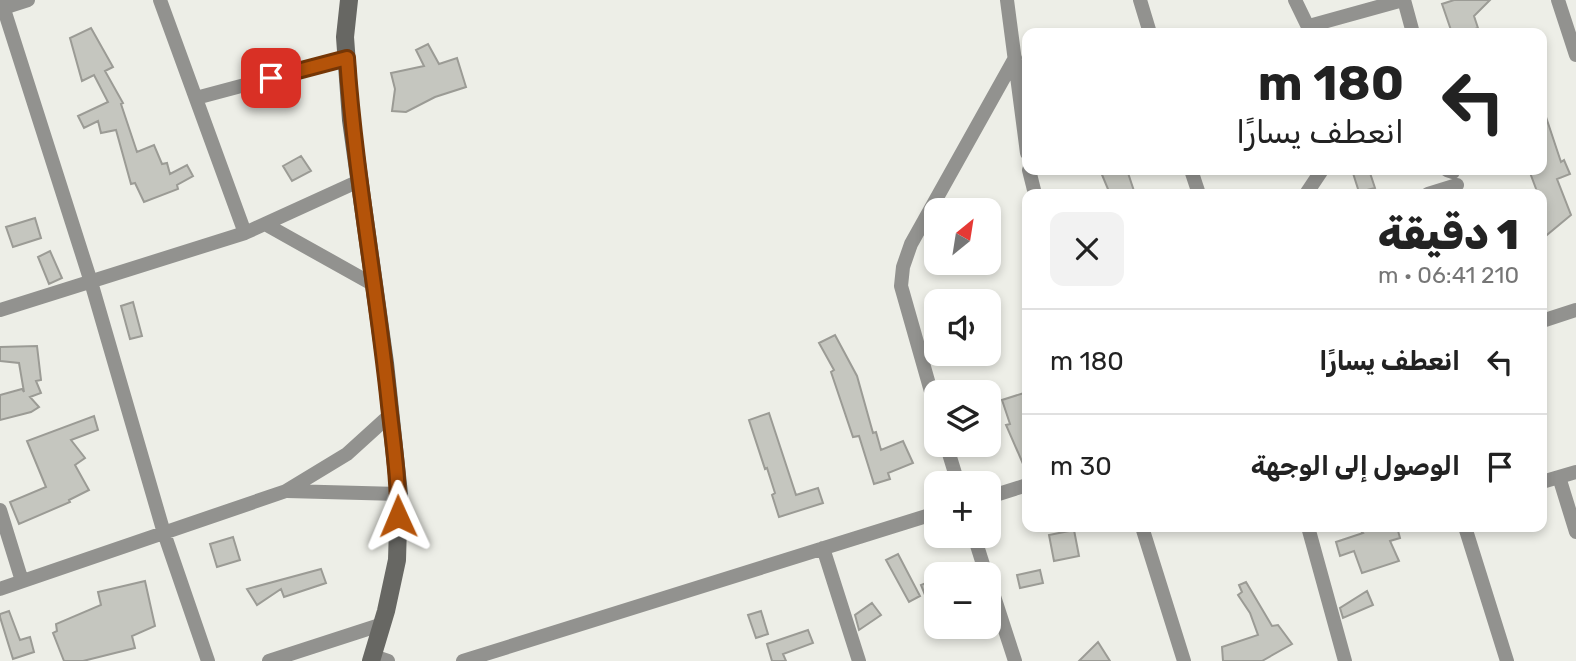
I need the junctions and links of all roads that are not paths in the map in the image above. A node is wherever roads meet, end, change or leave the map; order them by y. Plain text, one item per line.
1 (28, 0) edge
2 (160, 0) edge
3 (349, 0) edge
4 (1007, 0) edge
5 (1140, 0) edge
6 (1296, 0) edge
7 (1403, 0) edge
8 (1558, 0) edge
9 (2, 6) edge
10 (1148, 28) edge
11 (1309, 28) edge
12 (1316, 28) edge
13 (1411, 28) edge
14 (1576, 55) edge
15 (347, 58) junction
16 (1015, 58) junction
17 (196, 98) junction
18 (1022, 113) edge
19 (1454, 178) edge
20 (359, 181) junction
21 (1436, 189) edge
22 (265, 224) junction
23 (245, 233) junction
24 (91, 282) junction
25 (374, 285) junction
26 (0, 310) edge
27 (1576, 310) edge
28 (1547, 319) edge
29 (928, 380) edge
30 (390, 415) junction
31 (1576, 472) edge
32 (1559, 477) junction
33 (1547, 481) edge
34 (1022, 487) edge
35 (286, 491) junction
36 (1001, 493) edge
37 (399, 494) junction
38 (0, 510) edge
39 (924, 517) edge
40 (1144, 532) edge
41 (1309, 532) edge
42 (1467, 532) edge
43 (1576, 532) edge
44 (164, 533) junction
45 (823, 548) junction
46 (22, 581) junction
47 (0, 589) edge
48 (1001, 618) edge
49 (383, 624) junction
50 (377, 659) edge
51 (208, 661) edge
52 (269, 661) edge
53 (463, 661) edge
54 (859, 661) edge
55 (1015, 661) edge
56 (1184, 661) edge
57 (1345, 661) edge
58 (1507, 661) edge

1 - 9 street
2 - 17 street
3 - 15 main road
4 - 16 street
5 - 10 street
6 - 11 street
7 - 12 street
7 - 13 street
8 - 14 street
9 - 24 street
15 - 17 street
15 - 20 main road
16 - 18 street
16 - 29 street
17 - 23 street
19 - 21 street
20 - 22 street
20 - 25 main road
22 - 23 street
22 - 25 street
23 - 24 street
24 - 26 street
24 - 44 street
25 - 30 main road
27 - 28 street
30 - 35 street
30 - 37 main road
31 - 32 street
32 - 33 street
32 - 43 street
34 - 36 street
35 - 37 street
35 - 44 street
37 - 49 main road
38 - 46 street
39 - 45 street
40 - 56 street
41 - 57 street
42 - 58 street
44 - 46 street
44 - 51 street
45 - 53 street
45 - 54 street
46 - 47 street
48 - 55 street
49 - 50 main road
49 - 52 street

